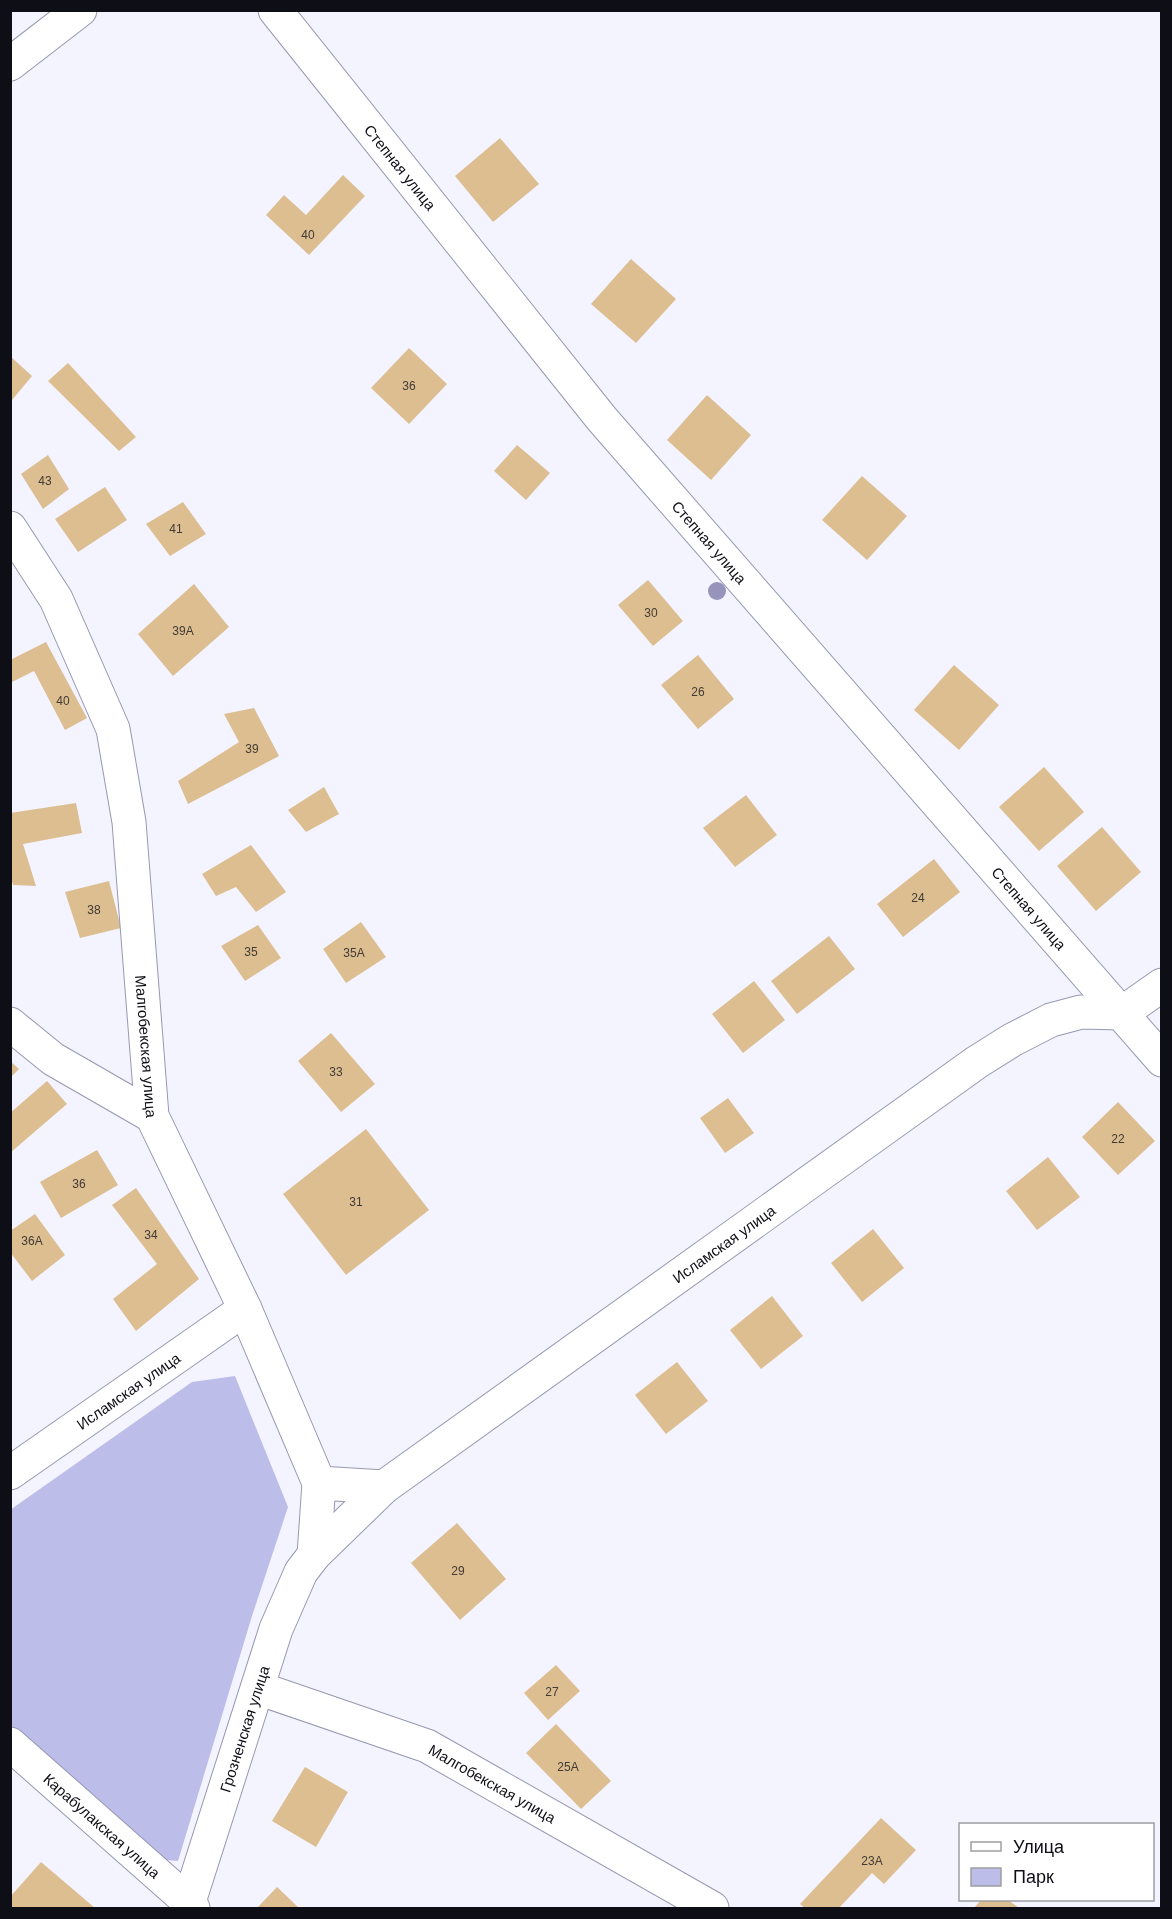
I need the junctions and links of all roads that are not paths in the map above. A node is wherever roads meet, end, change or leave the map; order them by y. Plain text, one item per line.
1 (80, 10) edge
2 (274, 10) edge
3 (10, 64) edge
4 (10, 528) edge
5 (1161, 985) edge
6 (1122, 1013) junction
7 (10, 1024) edge
8 (1161, 1060) edge
9 (152, 1116) junction
10 (245, 1309) junction
11 (10, 1473) edge
12 (319, 1483) junction
13 (384, 1487) junction
14 (314, 1555) junction
15 (258, 1688) junction
16 (10, 1744) edge
17 (190, 1907) edge
18 (712, 1908) edge

1 - 3 street
2 - 6 street, Степная улица
4 - 9 street, Малгобекская улица
5 - 6 street
6 - 8 street, Степная улица
6 - 13 street, Исламская улица
7 - 9 street
9 - 10 street, Малгобекская улица
10 - 11 street, Исламская улица
10 - 12 street, Малгобекская улица
12 - 13 street
12 - 14 street, Малгобекская улица
13 - 14 street, Исламская улица
14 - 15 street, Грозненская улица
15 - 17 street, Грозненская улица
15 - 18 street, Малгобекская улица
16 - 17 street, Карабулакская улица

